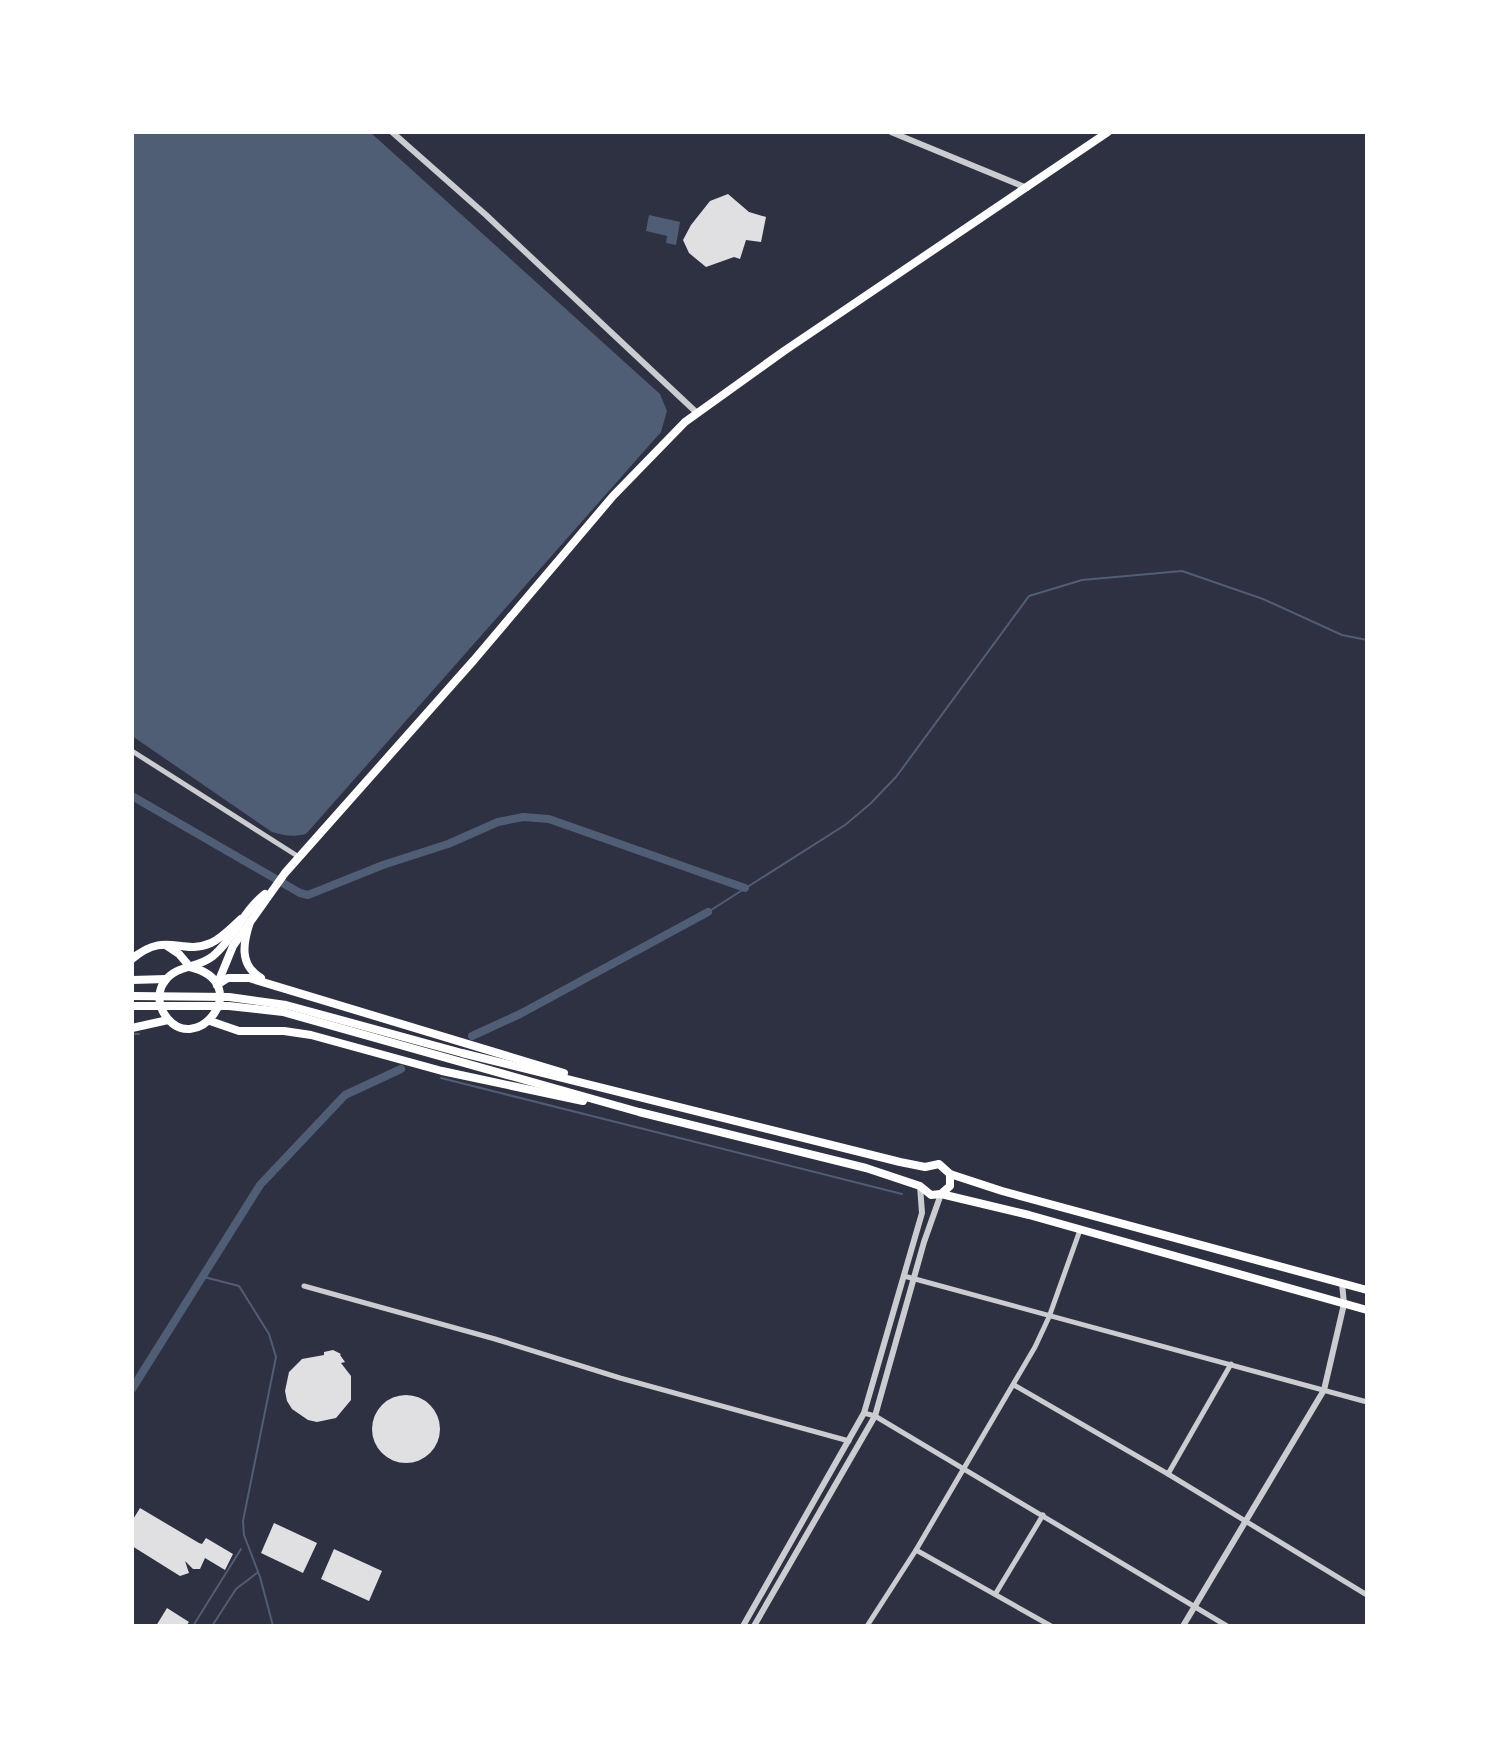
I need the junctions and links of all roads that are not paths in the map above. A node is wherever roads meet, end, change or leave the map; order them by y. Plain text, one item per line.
1 (392, 132) edge
2 (891, 132) edge
3 (1108, 132) edge
4 (1027, 188) junction
5 (696, 412) junction
6 (132, 751) edge
7 (300, 857) junction
8 (245, 921) junction
9 (163, 943) junction
10 (132, 959) edge
11 (190, 967) junction
12 (166, 979) junction
13 (132, 980) edge
14 (217, 985) junction
15 (280, 986) junction
16 (132, 996) edge
17 (148, 1001) junction
18 (229, 1002) junction
19 (132, 1006) edge
20 (168, 1020) junction
21 (210, 1021) junction
22 (132, 1028) edge
23 (647, 1097) junction
24 (639, 1112) junction
25 (925, 1167) junction
26 (950, 1174) junction
27 (920, 1186) junction
28 (941, 1194) junction
29 (1080, 1229) junction
30 (904, 1276) junction
31 (913, 1279) junction
32 (1342, 1283) junction
33 (304, 1286) dead end
34 (1367, 1290) edge
35 (1344, 1304) junction
36 (1367, 1310) edge
37 (1049, 1317) junction
38 (1231, 1364) junction
39 (1014, 1385) junction
40 (1324, 1390) junction
41 (1367, 1402) edge
42 (864, 1413) junction
43 (875, 1416) junction
44 (849, 1441) junction
45 (963, 1468) junction
46 (1168, 1474) junction
47 (1043, 1515) junction
48 (1246, 1522) junction
49 (916, 1550) junction
50 (996, 1593) junction
51 (1367, 1595) edge
52 (1195, 1606) junction
53 (743, 1626) edge
54 (754, 1626) edge
55 (867, 1626) edge
56 (1051, 1626) edge
57 (1183, 1626) edge
58 (1227, 1626) edge

1 - 5 street
2 - 4 street
3 - 4 main road
4 - 5 main road
5 - 7 main road
6 - 7 street
7 - 8 main road
8 - 9 main road
8 - 11 main road
8 - 14 main road
8 - 15 main road
9 - 10 main road
9 - 11 main road
11 - 12 main road
11 - 14 main road
12 - 13 main road
12 - 20 main road
14 - 15 main road
14 - 21 main road
15 - 23 main road
16 - 17 main road
17 - 18 main road
17 - 19 main road
18 - 23 main road
18 - 24 main road
20 - 21 main road
20 - 22 main road
21 - 24 main road
23 - 25 main road
24 - 27 main road
25 - 26 main road
25 - 27 main road
26 - 28 main road
26 - 32 main road
27 - 28 main road
27 - 30 street
28 - 29 main road
28 - 31 street
29 - 35 main road
29 - 37 street
30 - 31 street
30 - 42 street
31 - 37 street
31 - 43 street
32 - 34 main road
32 - 35 street
33 - 44 street
35 - 36 main road
35 - 40 street
37 - 38 street
37 - 39 street
38 - 40 street
38 - 46 street
39 - 45 street
39 - 46 street
40 - 41 street
40 - 48 street
42 - 43 street
42 - 44 street
43 - 45 street
43 - 54 street
44 - 53 street
45 - 47 street
45 - 49 street
46 - 48 street
47 - 50 street
47 - 52 street
48 - 51 street
48 - 52 street
49 - 50 street
49 - 55 street
50 - 56 street
52 - 57 street
52 - 58 street

